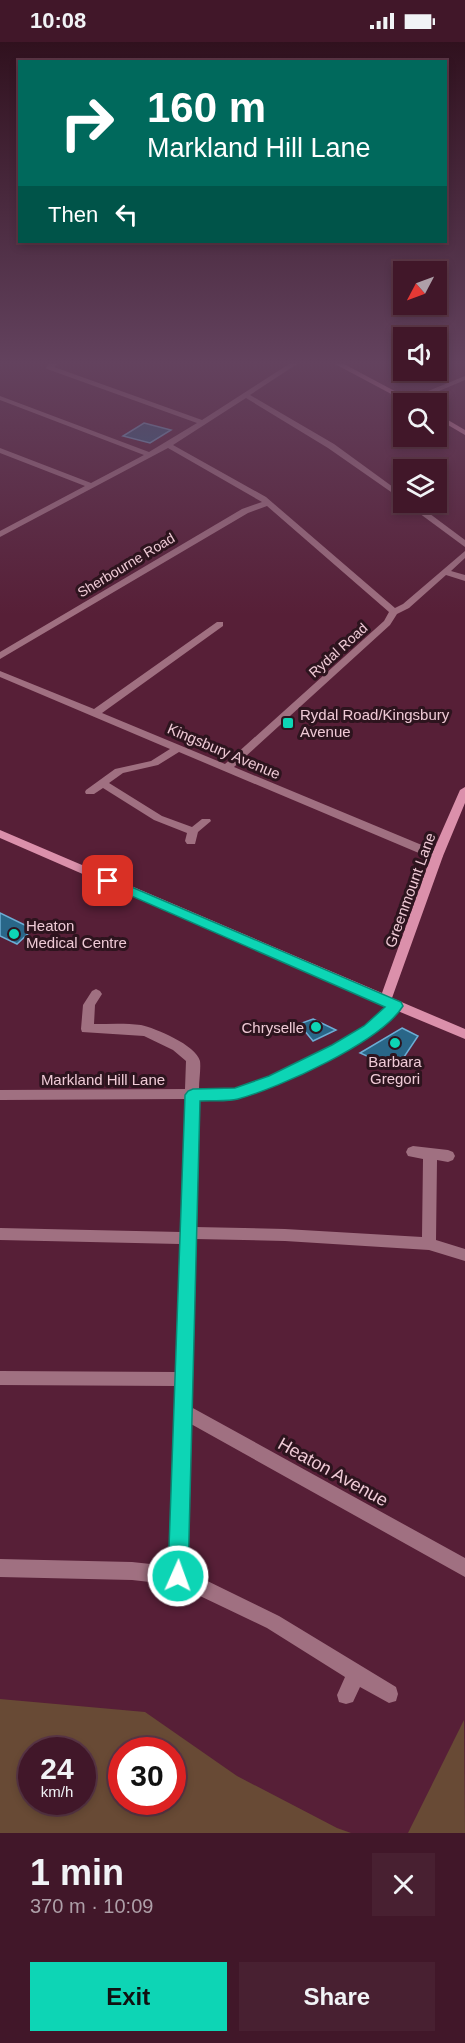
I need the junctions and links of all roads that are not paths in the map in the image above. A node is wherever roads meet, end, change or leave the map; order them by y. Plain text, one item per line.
1 (131, 448) edge
2 (164, 448) edge
3 (172, 448) edge
4 (333, 448) edge
5 (0, 450) edge
6 (151, 455) junction
7 (92, 486) junction
8 (393, 491) edge
9 (268, 503) junction
10 (423, 513) edge
11 (0, 534) edge
12 (465, 544) edge
13 (465, 554) edge
14 (445, 572) junction
15 (465, 578) edge
16 (394, 612) junction
17 (220, 624) dead end
18 (0, 656) edge
19 (0, 674) edge
20 (95, 713) junction
21 (178, 748) junction
22 (227, 768) junction
23 (102, 783) junction
24 (465, 790) edge
25 (90, 792) dead end
26 (206, 821) dead end
27 (0, 834) edge
28 (437, 856) junction
29 (96, 994) dead end
30 (391, 1004) junction
31 (465, 1034) edge
32 (0, 1095) edge
33 (193, 1095) junction
34 (413, 1152) dead end
35 (430, 1154) junction
36 (448, 1156) dead end
37 (0, 1234) edge
38 (188, 1236) junction
39 (429, 1244) junction
40 (465, 1255) edge
41 (0, 1378) edge
42 (184, 1379) junction
43 (183, 1411) junction
44 (0, 1568) edge
45 (465, 1568) edge
46 (178, 1576) junction
47 (357, 1674) junction
48 (389, 1694) dead end
49 (346, 1695) dead end

1 - 6 street
2 - 6 street
3 - 9 street
4 - 8 street
5 - 7 street
6 - 7 street
7 - 11 street
9 - 16 street
9 - 18 street, Sherbourne Road
10 - 12 street
13 - 14 street, Rydal Road
14 - 15 street
14 - 16 street, Rydal Road
16 - 22 street, Rydal Road
17 - 20 street
19 - 20 street, Kingsbury Avenue
20 - 21 street, Kingsbury Avenue
21 - 22 street, Kingsbury Avenue
21 - 23 street
22 - 28 street, Kingsbury Avenue
23 - 25 street
23 - 26 street
24 - 28 street, Greenmount Lane
27 - 30 street
28 - 30 street, Greenmount Lane
29 - 33 street
30 - 31 street
30 - 33 street, Markland Hill Lane
32 - 33 street, Markland Hill Lane
33 - 38 street
34 - 35 street
35 - 36 street
35 - 39 street
37 - 38 street
38 - 39 street
38 - 42 street
39 - 40 street
41 - 42 street
42 - 43 street
43 - 45 street, Heaton Avenue
43 - 46 street
44 - 46 street
46 - 47 street
47 - 48 street
47 - 49 street

